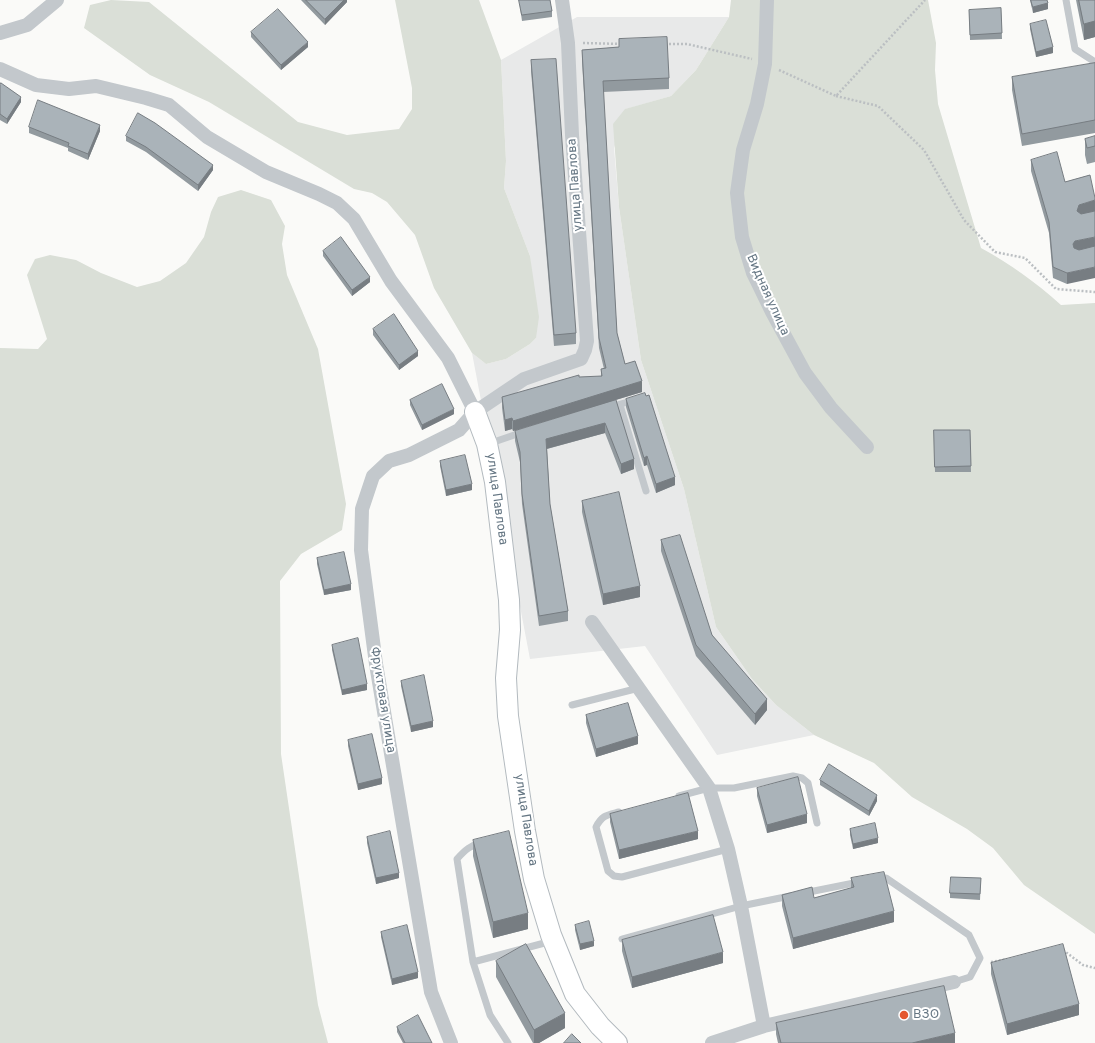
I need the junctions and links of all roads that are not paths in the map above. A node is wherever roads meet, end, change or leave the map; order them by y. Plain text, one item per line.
1 (57, 0) edge
2 (562, 0) edge
3 (767, 0) edge
4 (1066, 0) edge
5 (0, 33) edge
6 (1095, 62) edge
7 (0, 69) edge
8 (639, 398) edge
9 (620, 405) junction
10 (605, 409) edge
11 (475, 412) junction
12 (528, 431) edge
13 (487, 444) junction
14 (867, 447) dead end
15 (646, 490) dead end
16 (592, 622) dead end
17 (639, 688) junction
18 (572, 705) dead end
19 (709, 788) junction
20 (672, 798) edge
21 (628, 809) edge
22 (817, 823) dead end
23 (489, 840) edge
24 (728, 849) junction
25 (741, 906) junction
26 (622, 939) edge
27 (554, 941) junction
28 (473, 962) junction
29 (954, 982) joint
30 (764, 1026) junction
31 (451, 1043) edge
32 (508, 1043) edge
33 (616, 1043) edge
34 (712, 1043) edge

1 - 5 street
2 - 11 street, улица Павлова
3 - 14 street, Видная улица
4 - 6 lane
7 - 11 street
8 - 9 lane
9 - 10 lane
9 - 15 lane
11 - 13 street, улица Павлова
11 - 31 street, Фруктовая улица
12 - 13 lane
13 - 27 street, улица Павлова
16 - 17 street
17 - 18 lane
17 - 19 street
19 - 20 lane
19 - 22 lane
19 - 24 street
21 - 24 lane
23 - 28 lane
24 - 25 street
25 - 26 lane
25 - 29 lane
25 - 30 street
27 - 28 lane
27 - 33 street, улица Павлова
28 - 32 lane
29 - 30 street
30 - 34 street

